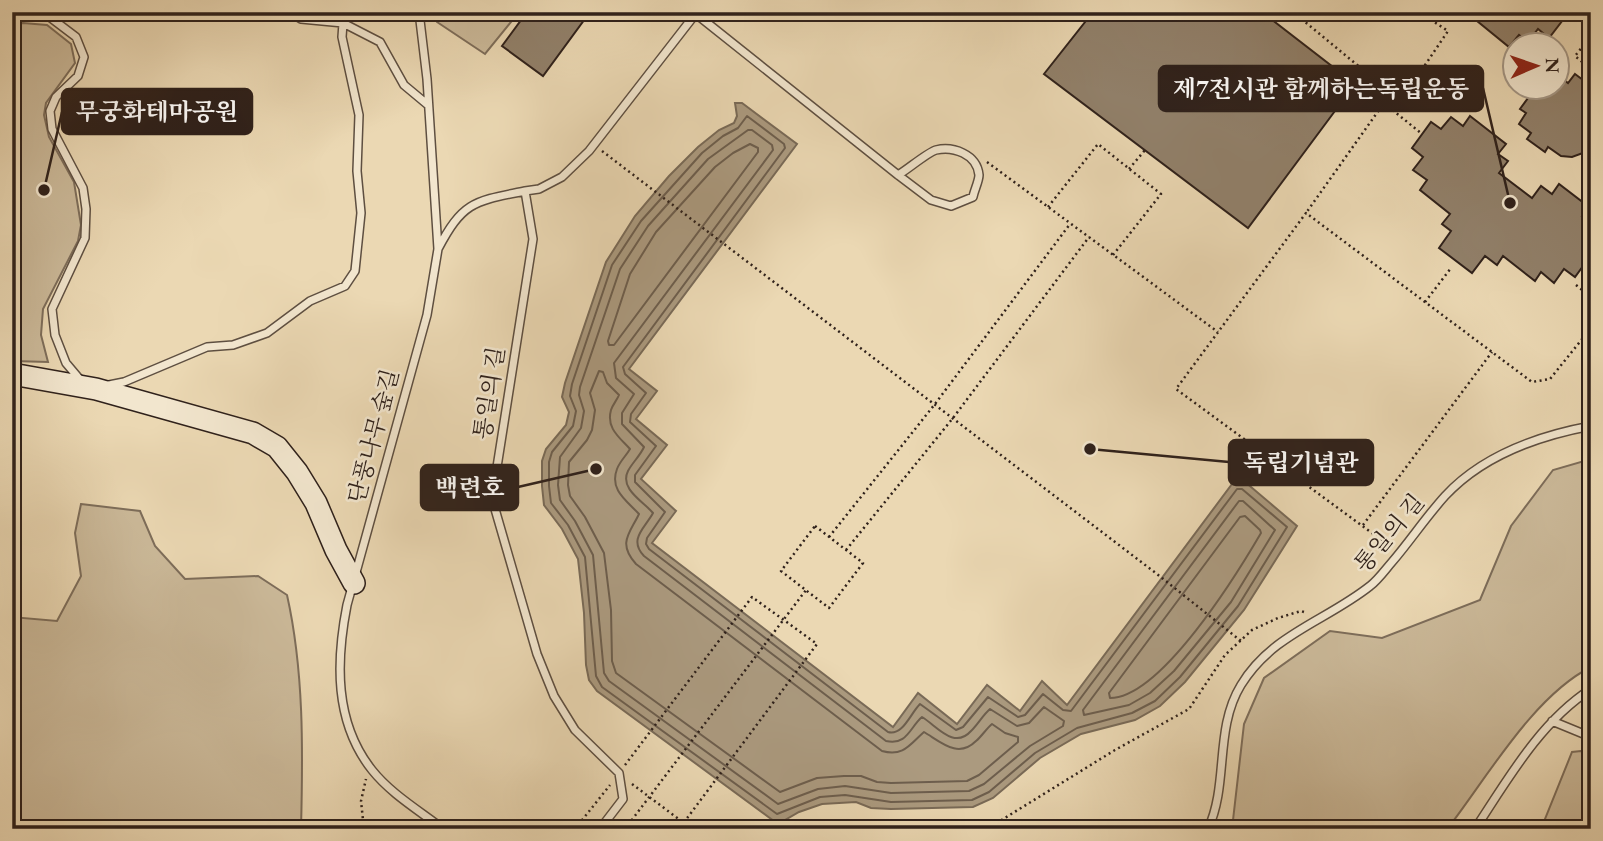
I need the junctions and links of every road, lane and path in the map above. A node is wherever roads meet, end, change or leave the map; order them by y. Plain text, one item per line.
1 (290, 12) edge
2 (419, 12) edge
3 (1293, 12) edge
4 (1419, 12) edge
5 (696, 13) edge
6 (12, 14) edge
7 (343, 23) junction
8 (1591, 36) edge
9 (1591, 69) edge
10 (1384, 103) junction
11 (428, 105) junction
12 (1394, 111) junction
13 (1422, 134) dead end
14 (594, 145) junction
15 (1145, 150) dead end
16 (987, 162) dead end
17 (1129, 169) junction
18 (898, 175) junction
19 (525, 191) junction
20 (1048, 207) junction
21 (1307, 213) junction
22 (1070, 223) junction
23 (1089, 237) junction
24 (438, 250) junction
25 (1113, 255) junction
26 (1451, 268) dead end
27 (1576, 285) dead end
28 (1591, 297) edge
29 (1424, 302) junction
30 (1591, 328) edge
31 (1218, 332) junction
32 (1492, 352) junction
33 (12, 374) edge
34 (91, 388) junction
35 (935, 404) junction
36 (953, 418) junction
37 (1591, 426) edge
38 (1363, 525) junction
39 (829, 537) junction
40 (846, 550) junction
41 (1399, 553) junction
42 (354, 583) junction
43 (806, 590) junction
44 (783, 620) junction
45 (1317, 620) junction
46 (1241, 640) junction
47 (1591, 689) edge
48 (1552, 721) junction
49 (649, 734) dead end
50 (1591, 737) edge
51 (369, 765) junction
52 (619, 773) junction
53 (649, 798) junction
54 (582, 821) dead end
55 (684, 823) junction
56 (364, 829) edge
57 (369, 829) edge
58 (375, 829) edge
59 (443, 829) edge
60 (575, 829) edge
61 (600, 829) edge
62 (625, 829) edge
63 (679, 829) edge
64 (692, 829) edge
65 (987, 829) edge
66 (1208, 829) edge
67 (1475, 829) edge

1 - 7 lane
2 - 11 lane, 단풍나무 숲길
3 - 10 path
4 - 12 path
5 - 14 lane
5 - 18 lane
6 - 34 lane
7 - 11 lane
7 - 34 lane
8 - 9 path
10 - 12 path
10 - 21 path
11 - 24 lane, 단풍나무 숲길
12 - 13 path
14 - 19 lane
14 - 35 path
15 - 17 path
16 - 20 path
17 - 20 path
17 - 25 path
18 - 18 lane
19 - 24 lane
19 - 52 lane, 통일의 길
20 - 22 path
21 - 29 path
21 - 31 path
22 - 23 path
22 - 35 path
23 - 25 path
23 - 36 path
24 - 42 lane, 단풍나무 숲길
25 - 31 path
26 - 29 path
27 - 28 path
29 - 32 path
30 - 32 path
31 - 38 path
32 - 38 path
33 - 34 street
34 - 42 street
35 - 36 path
35 - 39 path
36 - 40 path
36 - 46 path
37 - 41 lane, 통일의 길
38 - 41 path
39 - 40 path
39 - 43 path
40 - 43 path
41 - 45 lane, 통일의 길
42 - 51 lane, 단풍나무 숲길
43 - 44 path
44 - 49 path
44 - 53 path
44 - 55 path
45 - 46 path
45 - 66 lane, 통일의 길
46 - 65 path
47 - 48 lane
48 - 50 lane
48 - 67 lane
51 - 56 path
51 - 59 lane, 단풍나무 숲길
52 - 53 path
52 - 61 lane
53 - 55 path
53 - 62 path
54 - 60 path
55 - 63 path
55 - 64 path
57 - 58 path

